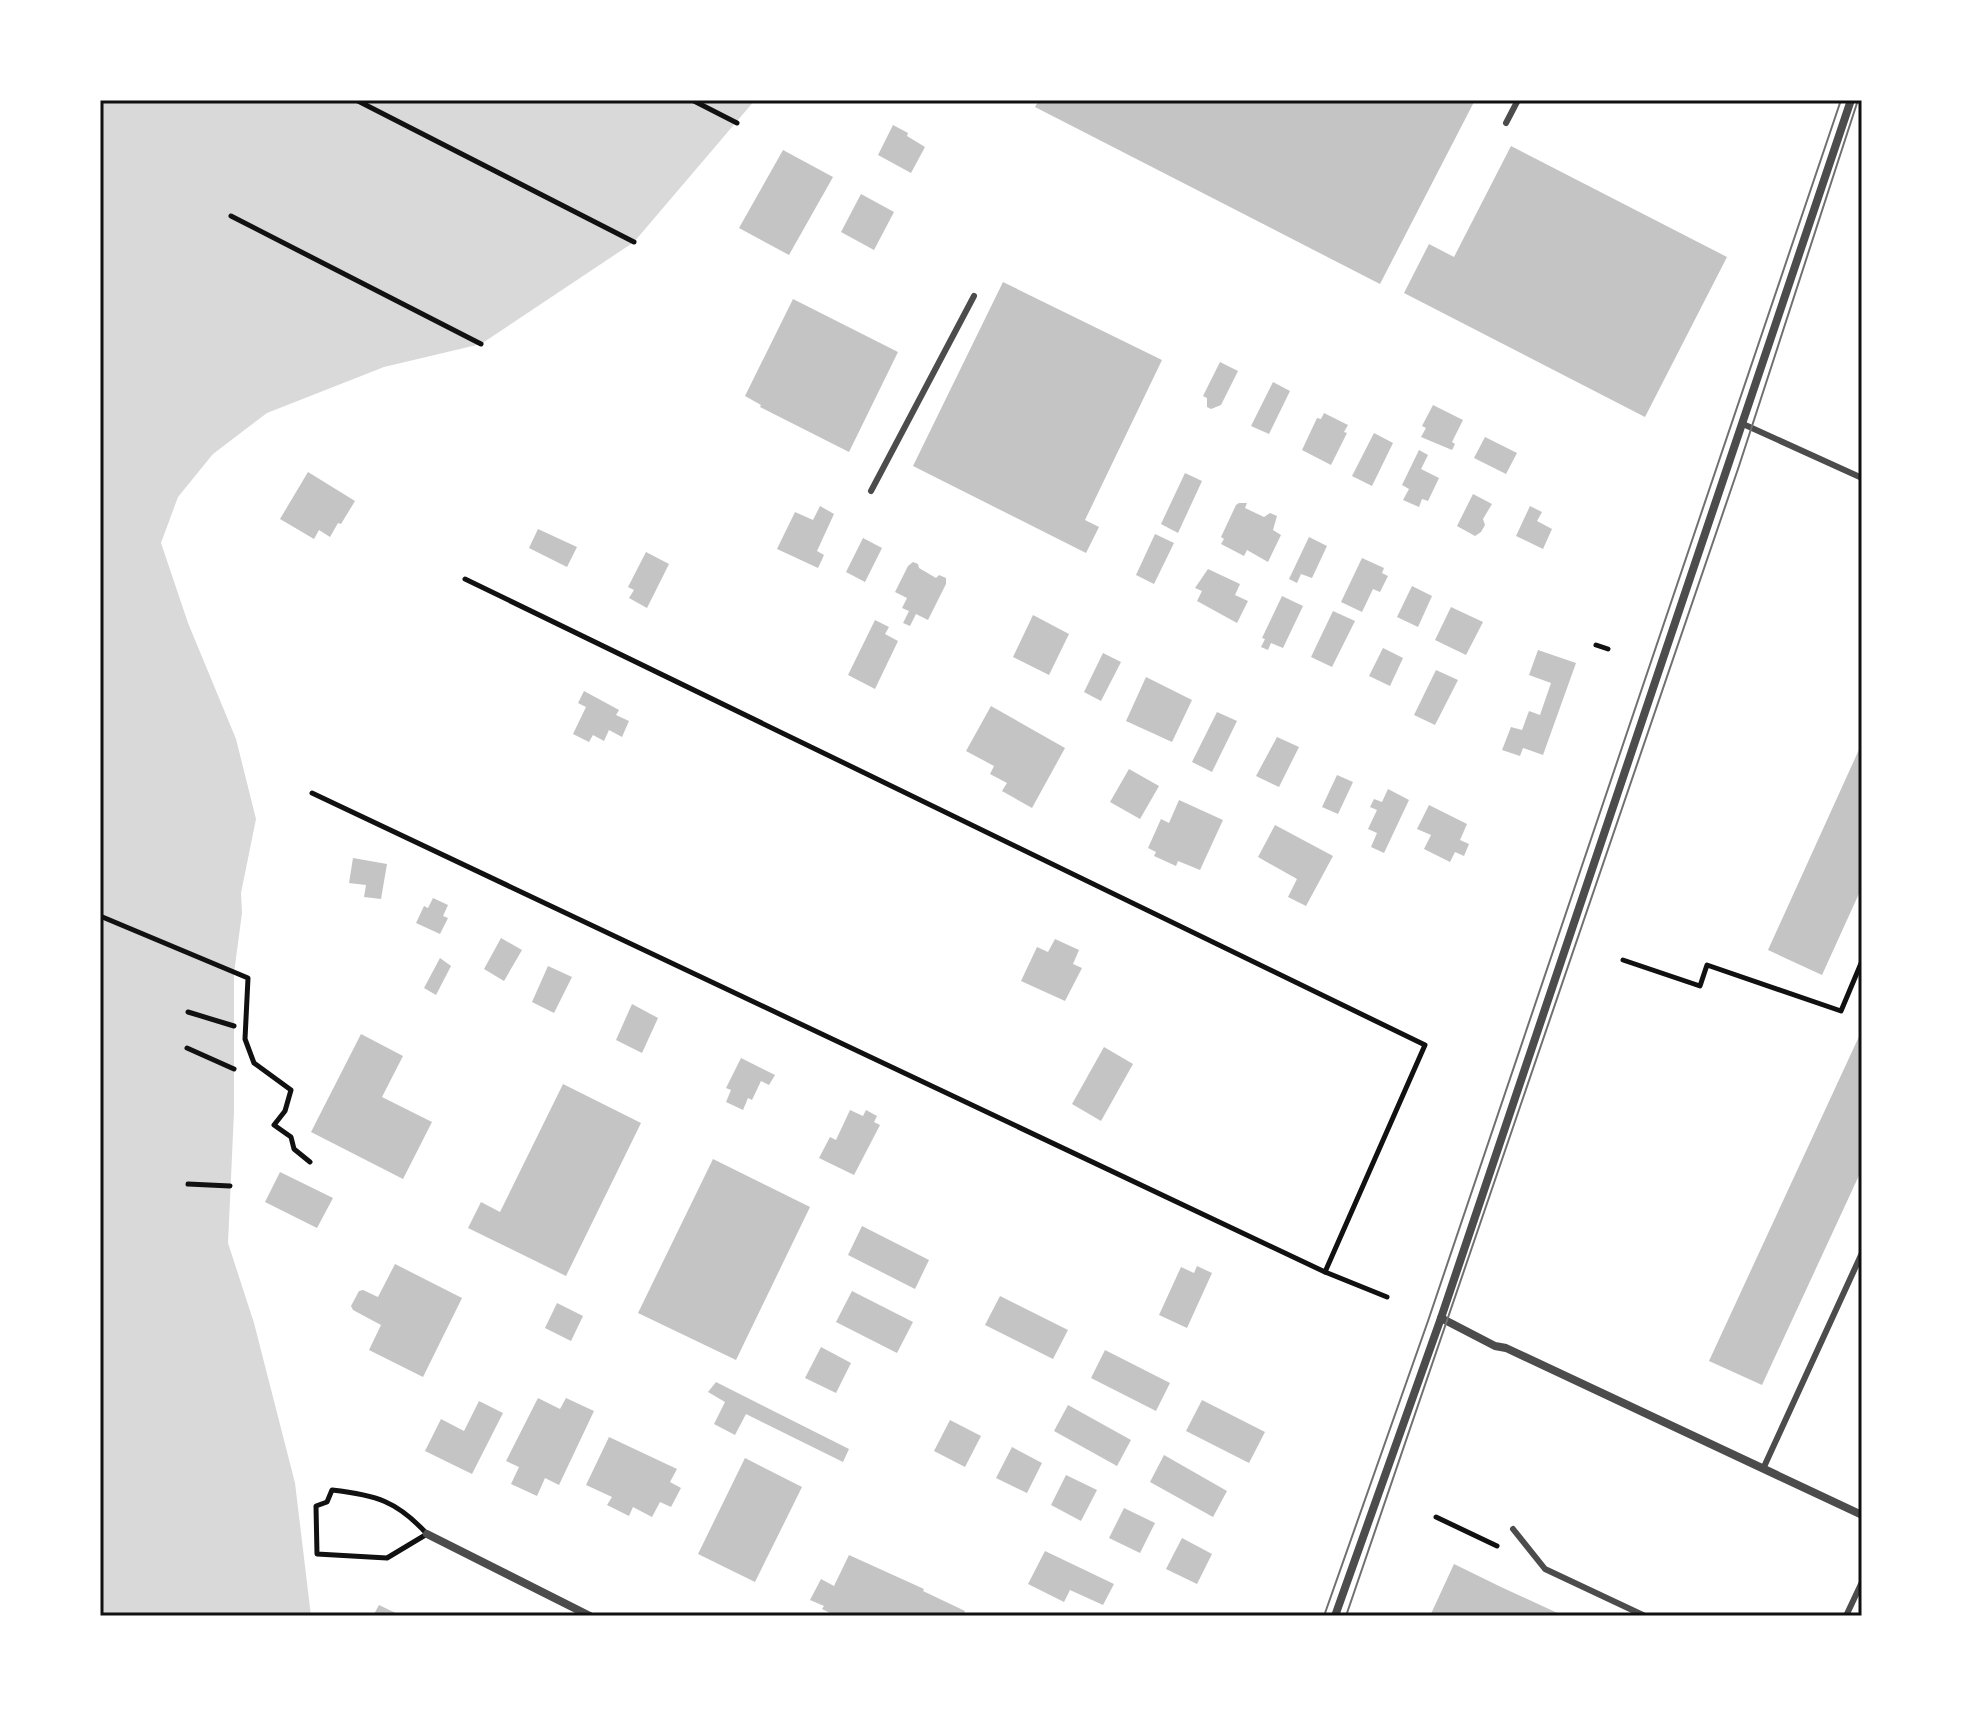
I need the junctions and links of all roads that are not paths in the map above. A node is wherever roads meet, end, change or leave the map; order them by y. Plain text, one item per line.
1 (1518, 100) edge
2 (1851, 100) edge
3 (1506, 123) dead end
4 (974, 296) dead end
5 (1743, 424) junction
6 (1862, 478) edge
7 (871, 491) dead end
8 (1862, 1253) edge
9 (1441, 1318) junction
10 (1763, 1469) junction
11 (1862, 1515) edge
12 (1513, 1529) dead end
13 (427, 1534) road end
14 (1862, 1582) edge
15 (590, 1616) edge
16 (1335, 1616) edge
17 (1645, 1616) edge
18 (1846, 1616) edge

1 - 3 lane
2 - 5 street
4 - 7 lane
5 - 6 lane
5 - 9 street
8 - 10 lane
9 - 10 street
9 - 16 street
10 - 11 street
12 - 17 lane
13 - 15 street
14 - 18 lane

